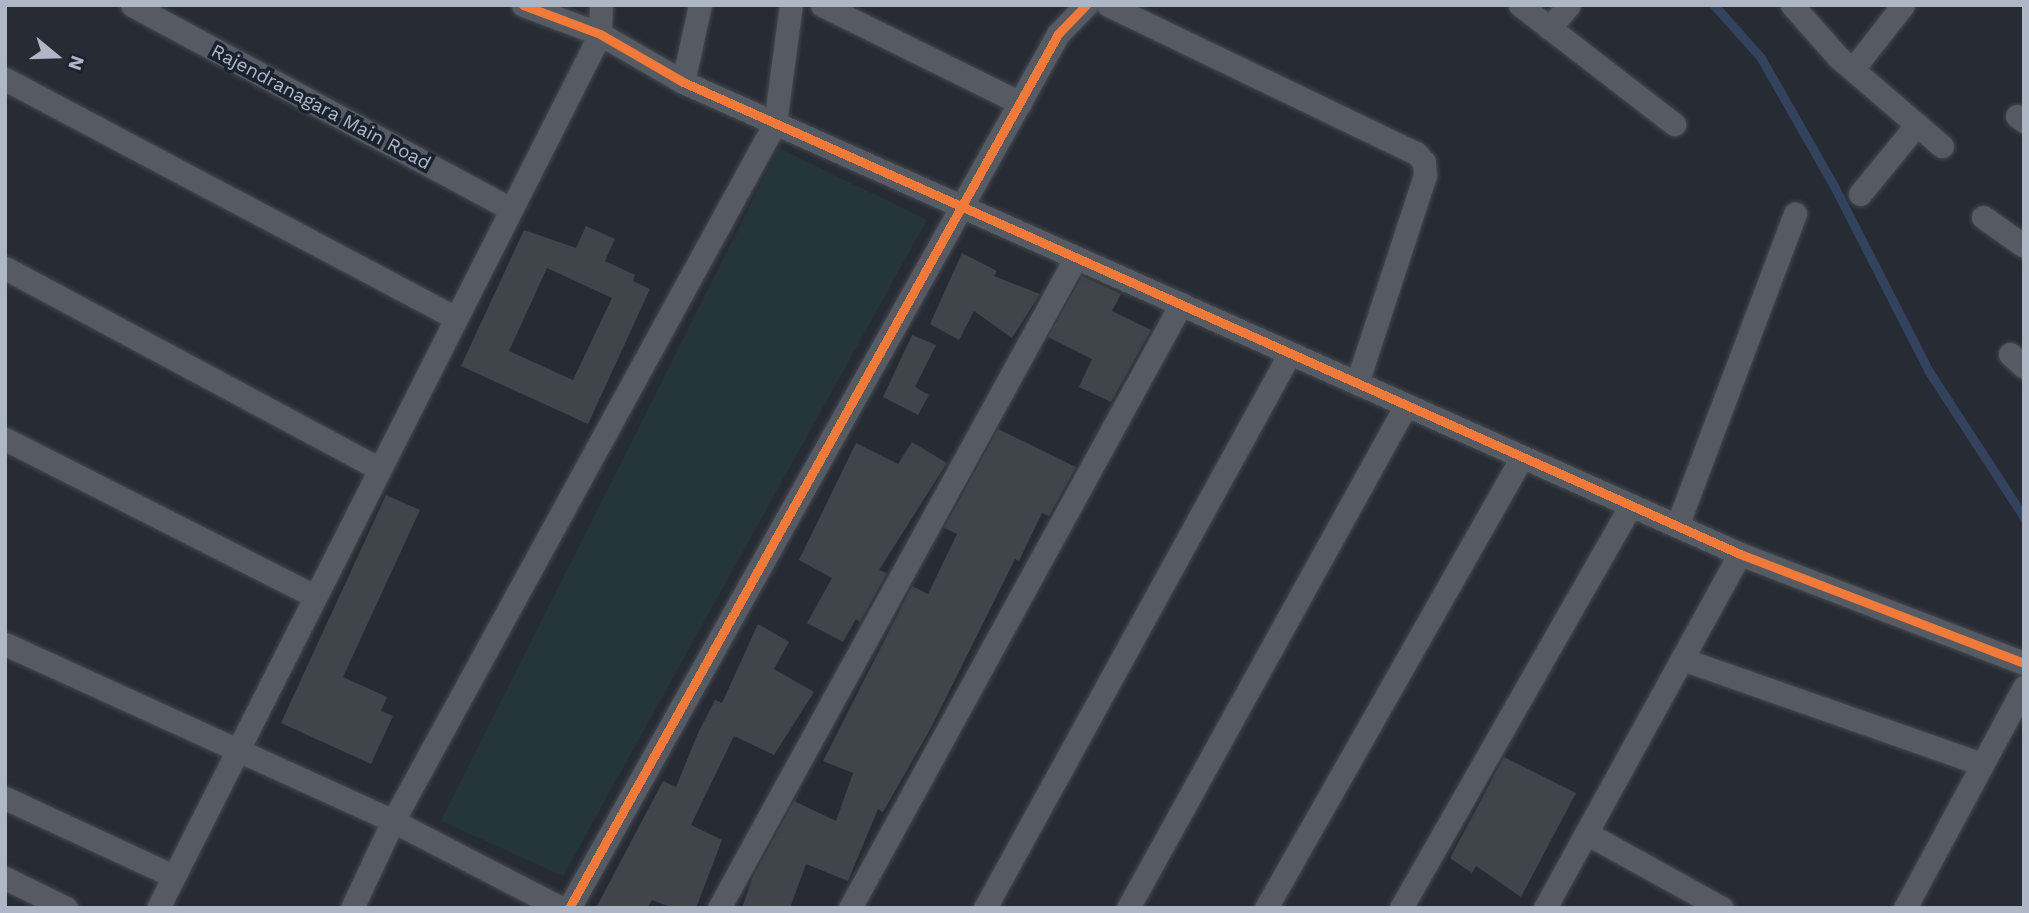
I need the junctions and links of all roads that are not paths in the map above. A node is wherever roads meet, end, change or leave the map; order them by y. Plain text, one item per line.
1 (132, 5) edge
2 (523, 5) edge
3 (601, 5) edge
4 (700, 5) edge
5 (791, 5) edge
6 (822, 5) edge
7 (1086, 5) edge
8 (1108, 5) edge
9 (1520, 5) edge
10 (1569, 5) edge
11 (1792, 5) edge
12 (1903, 5) edge
13 (1549, 28) junction
14 (600, 34) junction
15 (1853, 69) junction
16 (5, 79) edge
17 (683, 82) junction
18 (1020, 103) junction
19 (775, 123) junction
20 (1674, 124) dead end
21 (1917, 124) junction
22 (1942, 146) dead end
23 (1860, 194) dead end
24 (964, 207) junction
25 (511, 209) junction
26 (1795, 214) dead end
27 (1983, 217) dead end
28 (2024, 246) edge
29 (1076, 257) junction
30 (5, 268) edge
31 (1181, 304) junction
32 (456, 318) junction
33 (1290, 353) junction
34 (1357, 383) junction
35 (1406, 405) junction
36 (5, 439) edge
37 (1522, 457) junction
38 (380, 469) junction
39 (1631, 505) junction
40 (1677, 526) junction
41 (1740, 554) junction
42 (315, 596) junction
43 (5, 644) edge
44 (1682, 659) junction
45 (2024, 663) edge
46 (2024, 687) edge
47 (234, 752) junction
48 (1982, 764) junction
49 (5, 798) edge
50 (393, 821) junction
51 (1586, 833) junction
52 (173, 876) junction
53 (5, 878) edge
54 (1714, 906) edge
55 (66, 908) edge
56 (158, 908) edge
57 (352, 908) edge
58 (561, 908) edge
59 (569, 908) edge
60 (719, 908) edge
61 (850, 908) edge
62 (985, 908) edge
63 (1128, 908) edge
64 (1266, 908) edge
65 (1401, 908) edge
66 (1545, 908) edge
67 (1905, 908) edge

1 - 25 street, Rajendranagara Main Road
2 - 14 street
3 - 14 street
4 - 17 street
5 - 19 street
6 - 18 street
7 - 18 street
8 - 34 street
9 - 13 street
10 - 13 street
11 - 15 street
12 - 15 street
13 - 20 street
14 - 17 street
14 - 25 street
15 - 21 street
16 - 32 street
17 - 19 street
18 - 24 street
19 - 24 street
19 - 50 street
21 - 22 street
21 - 23 street
24 - 29 street
24 - 59 street
25 - 32 street
26 - 40 street
27 - 28 street
29 - 31 street
29 - 60 street
30 - 38 street
31 - 33 street
31 - 61 street
32 - 38 street
33 - 34 street
33 - 62 street
34 - 35 street
35 - 37 street
35 - 63 street
36 - 42 street
37 - 39 street
37 - 64 street
38 - 42 street
39 - 40 street
39 - 65 street
40 - 41 street
41 - 44 street
41 - 45 street
42 - 47 street
43 - 47 street
44 - 48 street
44 - 51 street
46 - 48 street
47 - 50 street
47 - 52 street
48 - 67 street
49 - 52 street
50 - 57 street
50 - 58 street
51 - 54 street
51 - 66 street
52 - 56 street
53 - 55 street

